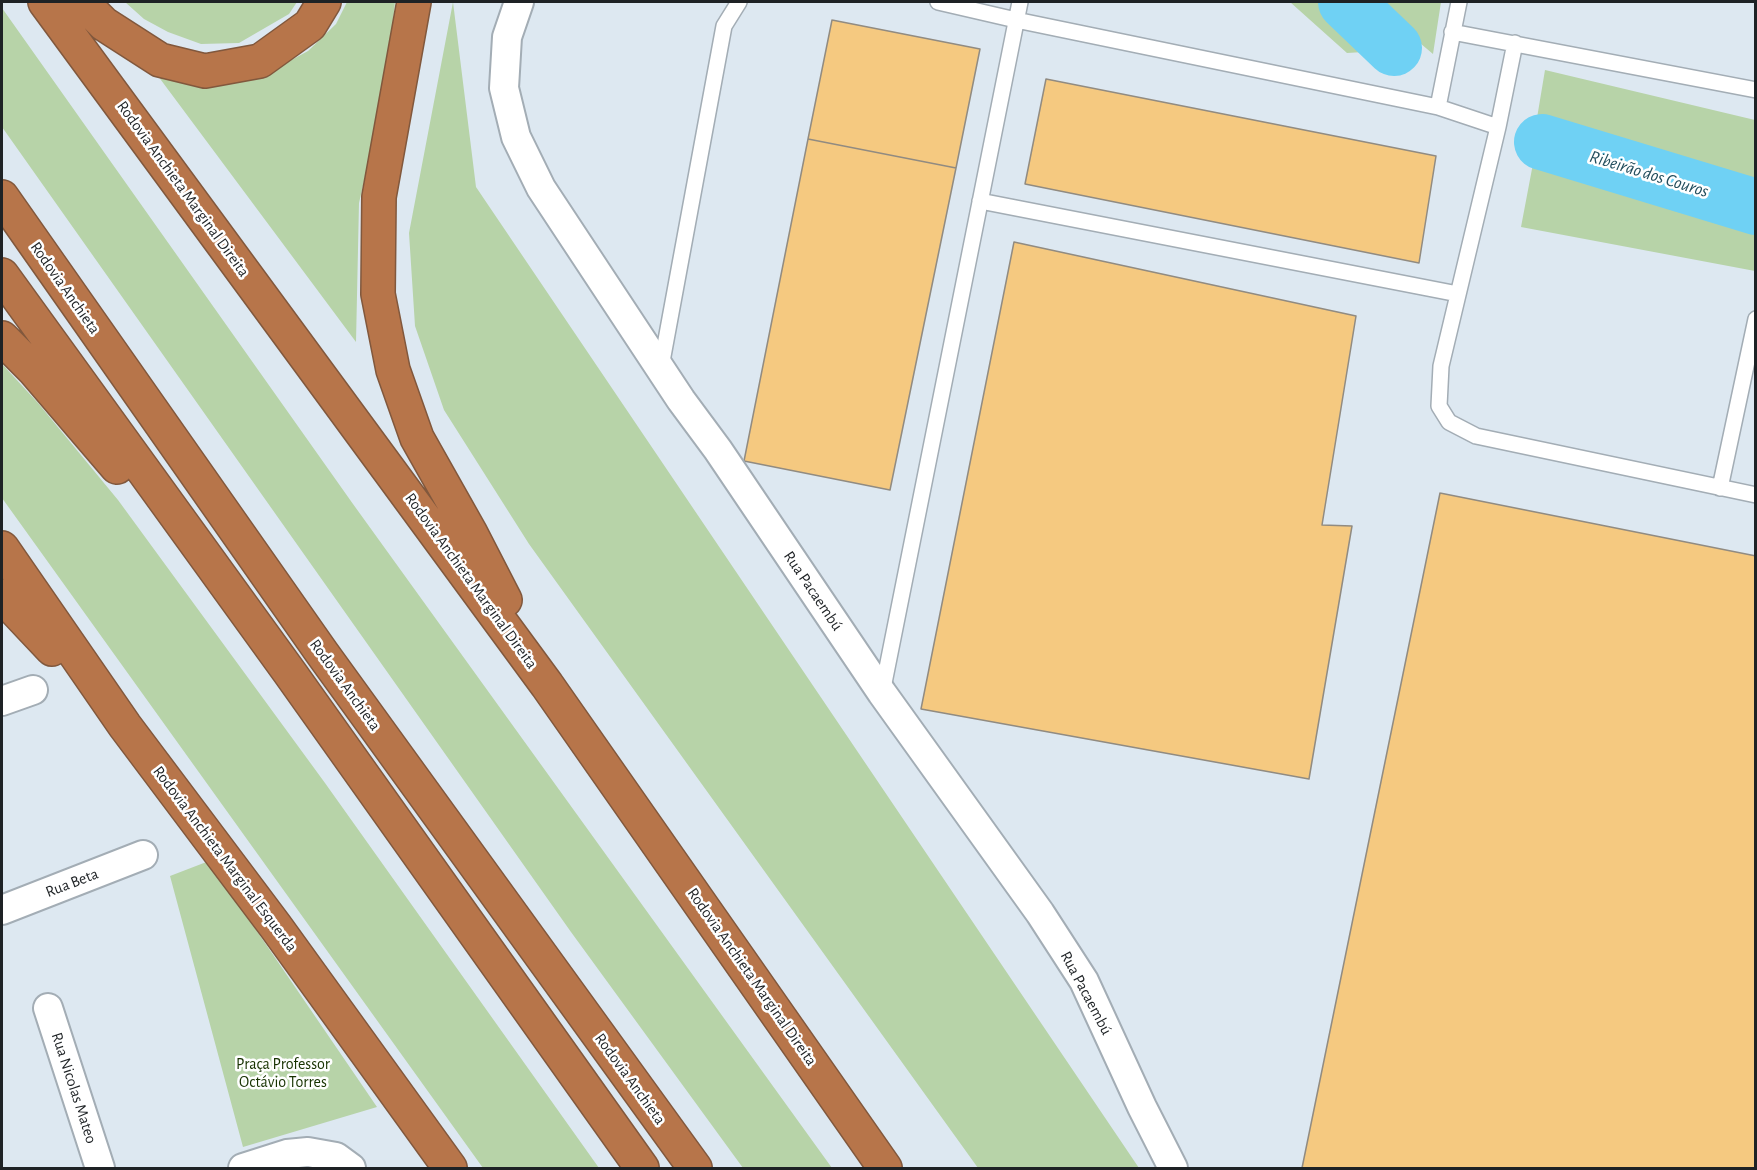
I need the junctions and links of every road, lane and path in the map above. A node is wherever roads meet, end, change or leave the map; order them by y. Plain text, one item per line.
1 (45, 2) edge
2 (82, 2) edge
3 (324, 2) edge
4 (414, 2) edge
5 (519, 2) edge
6 (739, 2) edge
7 (938, 2) edge
8 (1020, 2) edge
9 (1459, 2) edge
10 (1016, 20) junction
11 (1452, 32) junction
12 (1515, 43) junction
13 (1755, 90) edge
14 (1437, 107) junction
15 (1498, 127) junction
16 (2, 197) edge
17 (980, 201) junction
18 (2, 275) edge
19 (1458, 294) junction
20 (1755, 319) edge
21 (2, 338) edge
22 (661, 367) junction
23 (1720, 488) junction
24 (1755, 495) edge
25 (2, 548) edge
26 (2, 596) edge
27 (290, 673) junction
28 (547, 685) junction
29 (33, 690) dead end
30 (882, 693) junction
31 (2, 701) edge
32 (125, 726) junction
33 (143, 855) dead end
34 (2, 910) edge
35 (48, 1008) dead end
36 (100, 1168) edge
37 (243, 1168) edge
38 (351, 1168) edge
39 (450, 1168) edge
40 (642, 1168) edge
41 (695, 1168) edge
42 (885, 1168) edge
43 (1173, 1168) edge

1 - 28 highway, Rodovia Anchieta Marginal Direita
2 - 3 highway
4 - 28 highway
5 - 22 street, Rua Pacaembú
6 - 22 lane
7 - 10 lane
8 - 10 lane
9 - 11 lane
10 - 14 lane
10 - 17 lane
11 - 12 lane
11 - 14 lane
12 - 13 lane
12 - 15 lane
14 - 15 lane
15 - 19 lane
16 - 41 highway, Rodovia Anchieta
17 - 19 lane
17 - 30 lane
18 - 27 highway
19 - 23 lane
20 - 23 lane
21 - 27 highway
22 - 30 street, Rua Pacaembú
23 - 24 lane
25 - 32 highway, Rodovia Anchieta Marginal Esquerda
26 - 32 highway
27 - 40 highway
28 - 42 highway, Rodovia Anchieta Marginal Direita
29 - 31 street
30 - 43 street, Rua Pacaembú
32 - 39 highway, Rodovia Anchieta Marginal Esquerda
33 - 34 street, Rua Beta
35 - 36 street, Rua Nicolas Mateo
37 - 38 street

